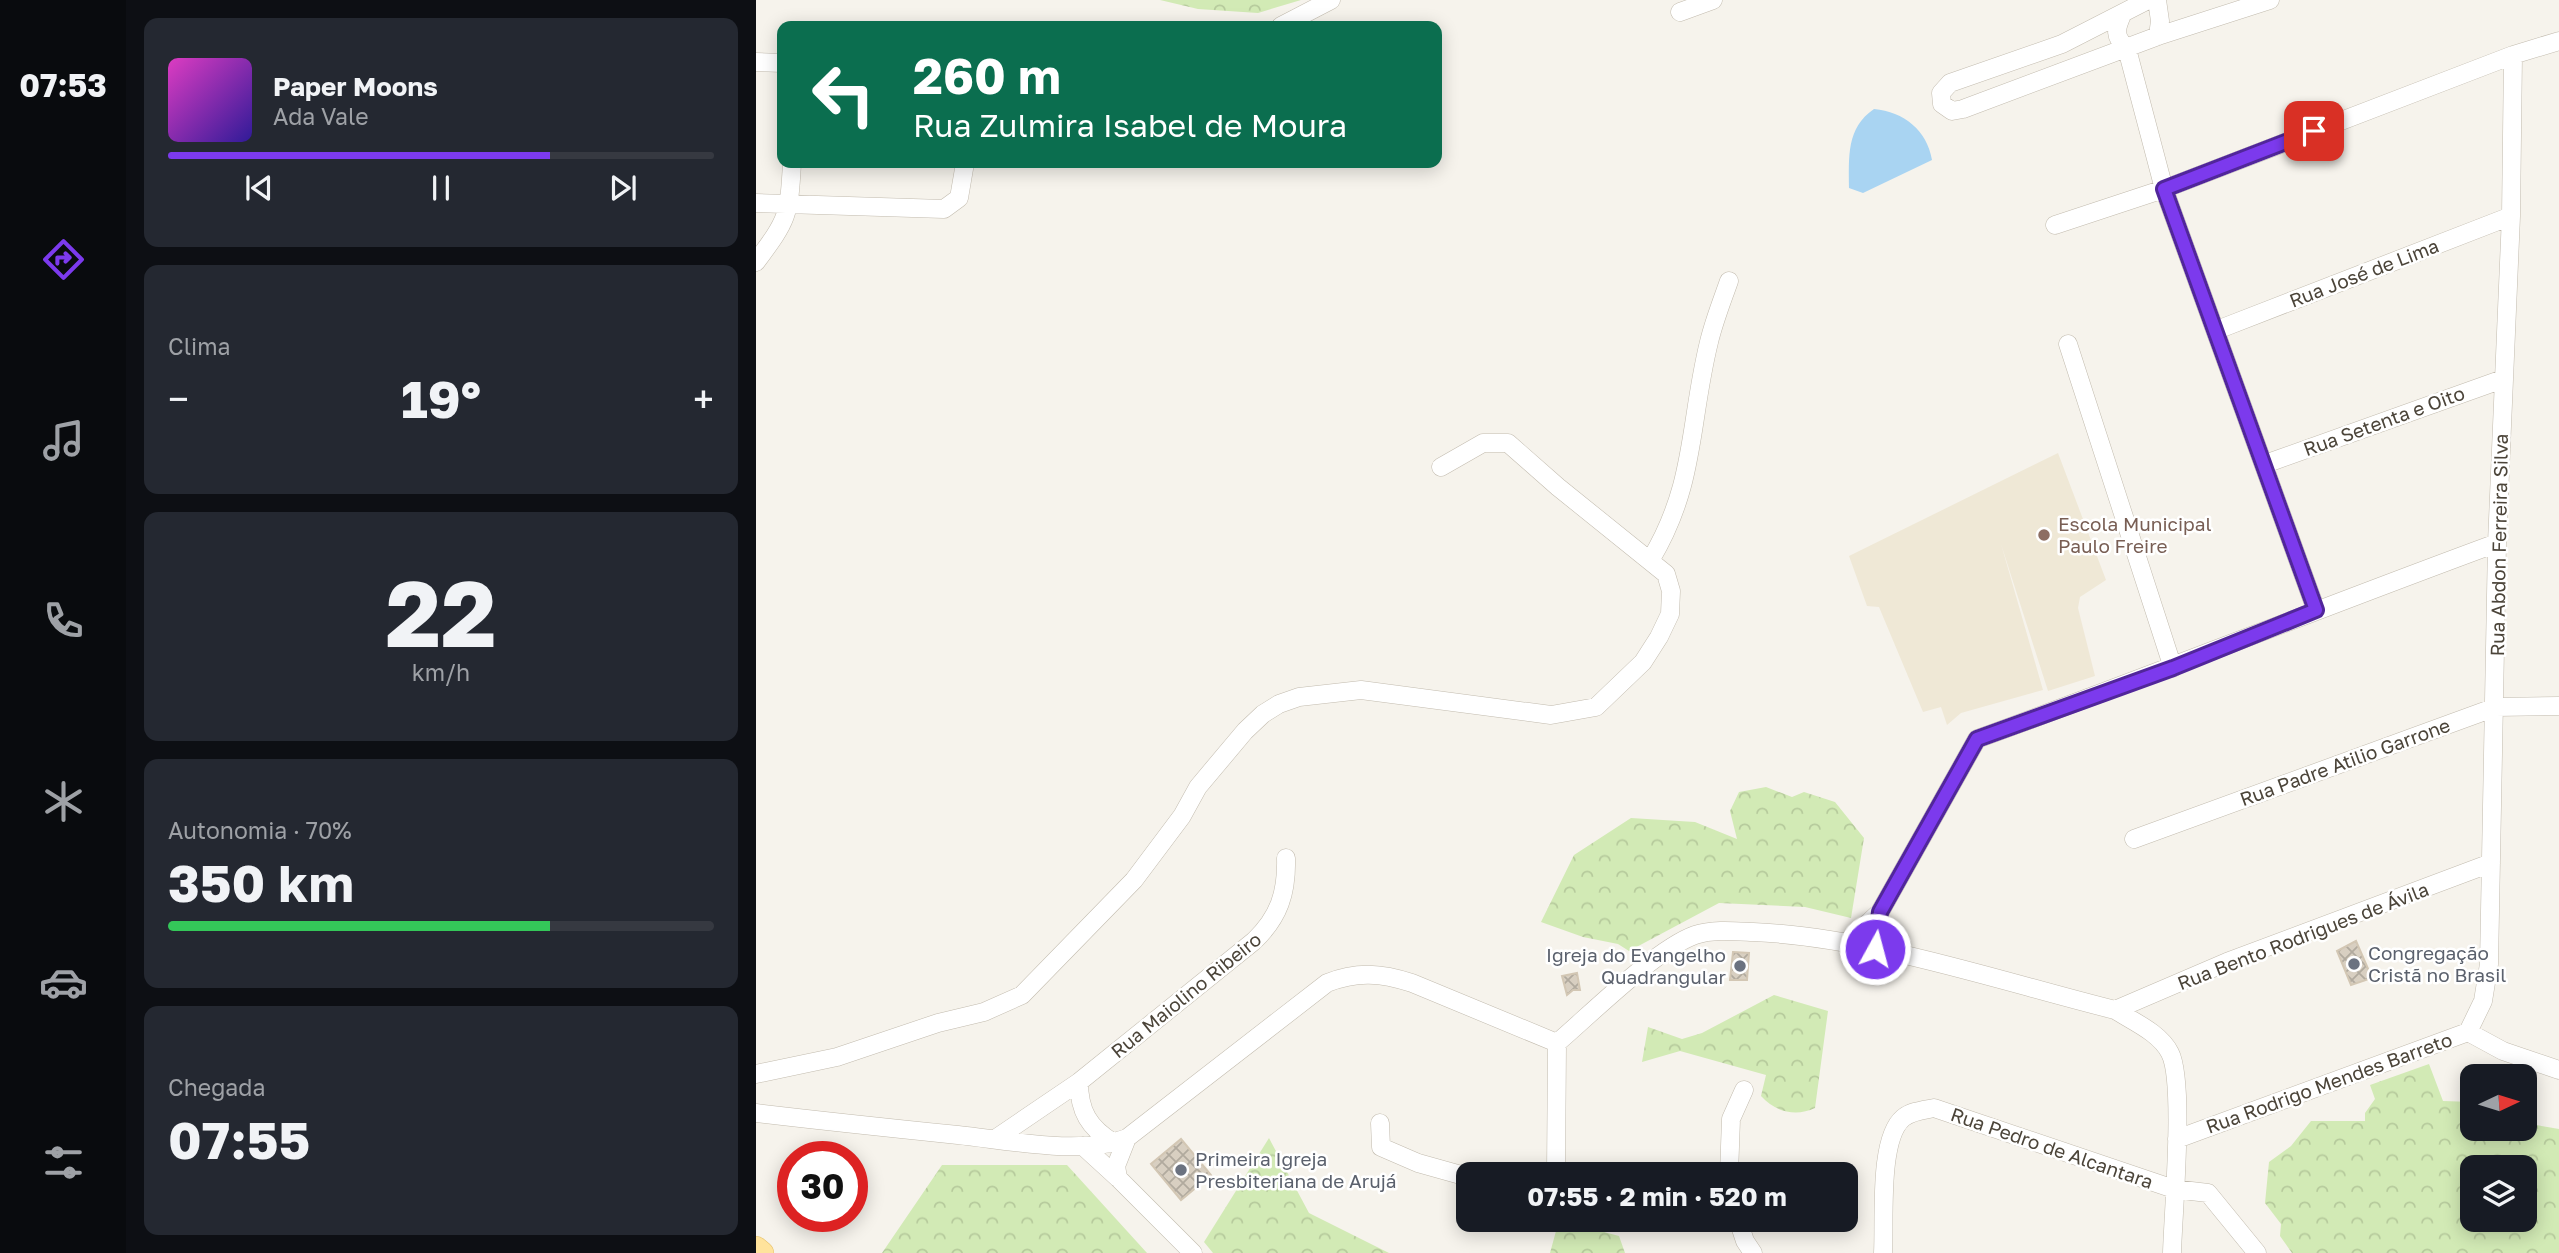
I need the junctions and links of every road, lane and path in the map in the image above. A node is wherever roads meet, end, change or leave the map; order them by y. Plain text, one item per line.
1 (1331, 0) edge
2 (1713, 0) edge
3 (2148, 0) edge
4 (2157, 0) edge
5 (2270, 0) edge
6 (1680, 12) dead end
7 (2123, 13) junction
8 (1291, 21) edge
9 (2158, 36) junction
10 (2559, 41) edge
11 (2127, 49) junction
12 (2513, 55) junction
13 (756, 62) edge
14 (777, 62) edge
15 (792, 168) edge
16 (964, 168) edge
17 (2164, 189) junction
18 (756, 202) edge
19 (790, 205) junction
20 (2511, 216) junction
21 (2055, 225) dead end
22 (756, 262) edge
23 (1729, 281) dead end
24 (2217, 330) junction
25 (2068, 344) dead end
26 (2503, 379) junction
27 (2265, 464) junction
28 (1441, 467) dead end
29 (2497, 543) junction
30 (1651, 559) junction
31 (2316, 610) junction
32 (2173, 668) junction
33 (2559, 706) edge
34 (2496, 707) junction
35 (2134, 839) dead end
36 (1286, 858) dead end
37 (2491, 863) junction
38 (1880, 912) junction
39 (1845, 944) junction
40 (1875, 949) junction
41 (2115, 1010) junction
42 (2468, 1032) junction
43 (1557, 1043) junction
44 (2559, 1070) edge
45 (756, 1074) edge
46 (1079, 1082) junction
47 (1744, 1090) dead end
48 (756, 1114) edge
49 (1380, 1123) dead end
50 (995, 1139) junction
51 (2177, 1139) junction
52 (1120, 1140) junction
53 (1083, 1146) junction
54 (1556, 1162) edge
55 (1729, 1162) edge
56 (1456, 1174) edge
57 (1118, 1178) junction
58 (2174, 1189) junction
59 (1742, 1232) edge
60 (756, 1248) edge
61 (762, 1253) edge
62 (1193, 1253) edge
63 (1753, 1253) edge
64 (1884, 1253) edge
65 (2172, 1253) edge
66 (2257, 1253) edge

1 - 8 street
2 - 6 street
3 - 7 street
4 - 9 street
5 - 9 street
7 - 11 street
7 - 11 street
9 - 11 street
10 - 12 street
11 - 17 street
12 - 17 street
12 - 20 street, Rua Abdon Ferreira Silva
13 - 14 street
15 - 19 street
16 - 19 street
17 - 21 street
17 - 24 street
18 - 19 street
19 - 22 street
20 - 24 street, Rua José de Lima
20 - 26 street, Rua Abdon Ferreira Silva
23 - 30 street
24 - 27 street
25 - 32 street
26 - 27 street, Rua Setenta e Oito
26 - 29 street, Rua Abdon Ferreira Silva
27 - 31 street
28 - 30 street
29 - 31 street
29 - 34 street, Rua Abdon Ferreira Silva
30 - 45 street
31 - 32 street
32 - 38 street
33 - 34 street, Rua Padre Atilio Garrone
34 - 35 street, Rua Padre Atilio Garrone
34 - 37 street, Rua Abdon Ferreira Silva
36 - 46 street, Rua Maiolino Ribeiro
37 - 41 street, Rua Bento Rodrigues de Ávila
37 - 42 street, Rua Abdon Ferreira Silva
38 - 39 street
38 - 40 street
39 - 40 street
39 - 43 street
40 - 41 street
41 - 51 street
42 - 44 street, Rua Rodrigo Mendes Barreto
42 - 51 street, Rua Rodrigo Mendes Barreto
43 - 52 street
43 - 54 street
46 - 50 street, Rua Maiolino Ribeiro
46 - 52 street
47 - 55 street
48 - 50 street
49 - 56 street
50 - 53 street
51 - 58 street
52 - 53 street
52 - 57 street
53 - 57 street
57 - 62 street
58 - 64 street, Rua Pedro de Alcantara
58 - 65 street
58 - 66 street, Rua Pedro de Alcantara
59 - 63 street
60 - 61 main road

